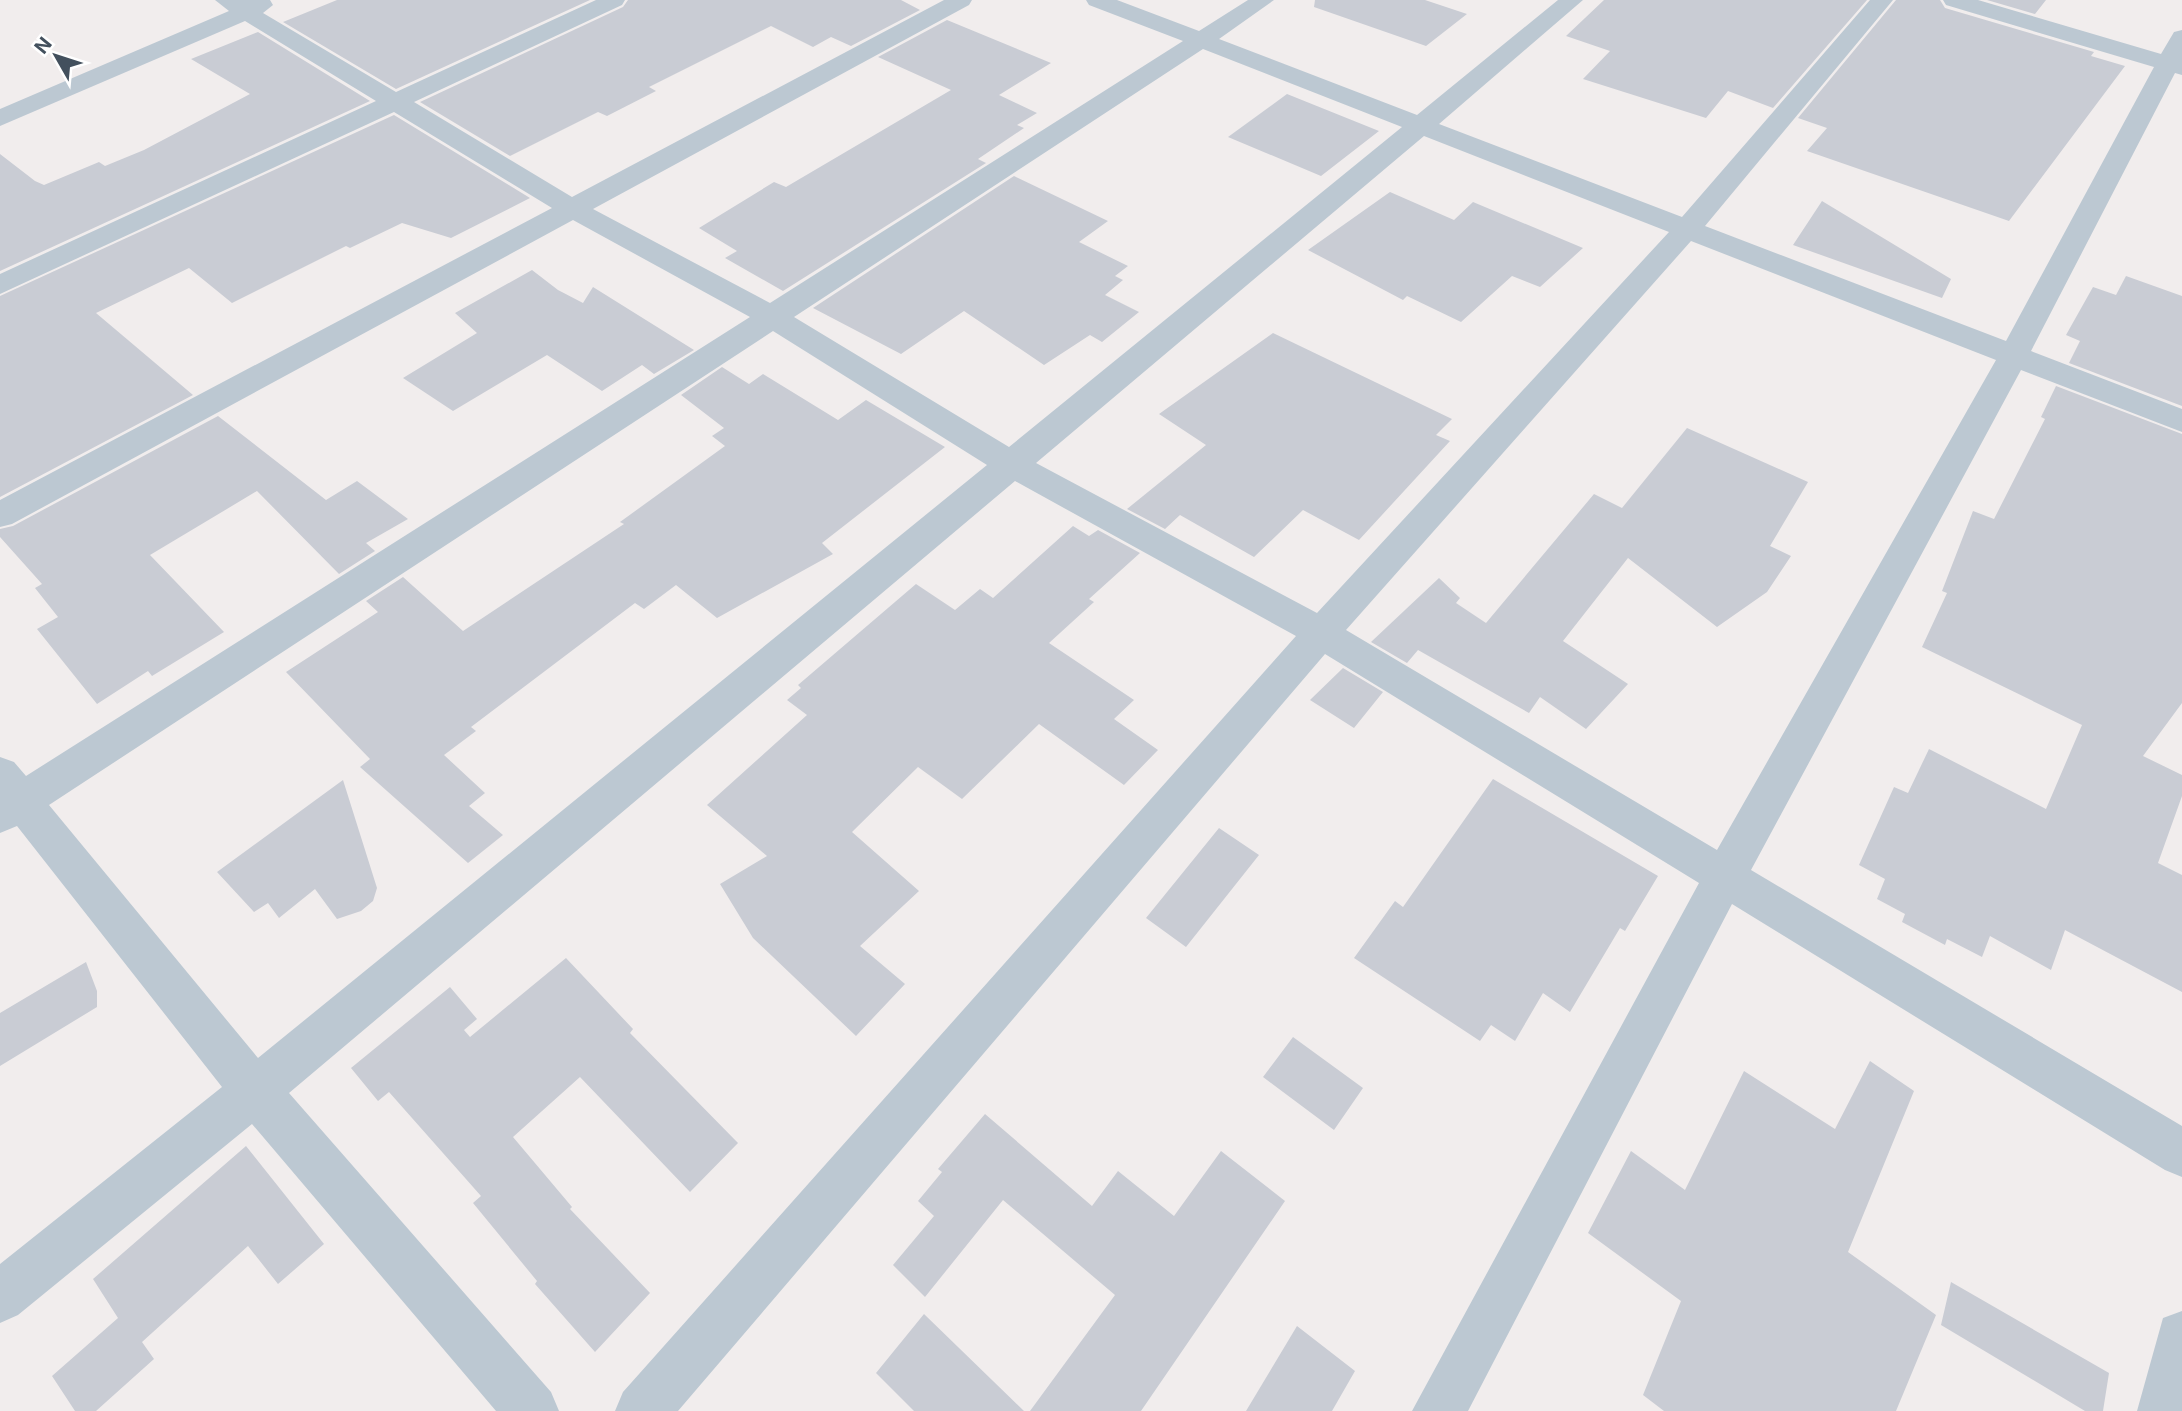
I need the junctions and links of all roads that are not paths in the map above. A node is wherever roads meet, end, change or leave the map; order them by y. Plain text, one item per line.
1 (614, 0) edge
2 (961, 0) edge
3 (1097, 0) edge
4 (1263, 0) edge
5 (1573, 0) edge
6 (1882, 0) edge
7 (1954, 0) edge
8 (249, 4) edge
9 (1201, 40) junction
10 (2177, 56) edge
11 (397, 102) junction
12 (0, 118) edge
13 (1421, 124) junction
14 (572, 208) junction
15 (1688, 229) junction
16 (0, 285) edge
17 (771, 316) junction
18 (2013, 357) junction
19 (2182, 421) edge
20 (1013, 465) junction
21 (0, 516) edge
22 (1321, 633) junction
23 (7, 797) edge
24 (1724, 878) junction
25 (255, 1091) junction
26 (2182, 1153) edge
27 (0, 1297) edge
28 (2182, 1337) edge
29 (531, 1411) edge
30 (642, 1411) edge
31 (1439, 1411) edge
32 (2164, 1411) edge

1 - 11 street
2 - 14 street
3 - 9 street
4 - 9 street
5 - 13 street
6 - 15 street
7 - 10 street
8 - 11 street
8 - 12 street
9 - 13 street
9 - 17 street
10 - 18 street
11 - 14 street
11 - 16 street
13 - 15 street
13 - 20 street
14 - 17 street
14 - 21 street
15 - 18 street
15 - 22 street
17 - 20 street
17 - 23 street
18 - 19 street
18 - 24 street
20 - 22 street
20 - 25 street
22 - 24 street
22 - 30 street
23 - 25 street
24 - 26 street
24 - 31 street
25 - 27 street
25 - 29 street
28 - 32 street

